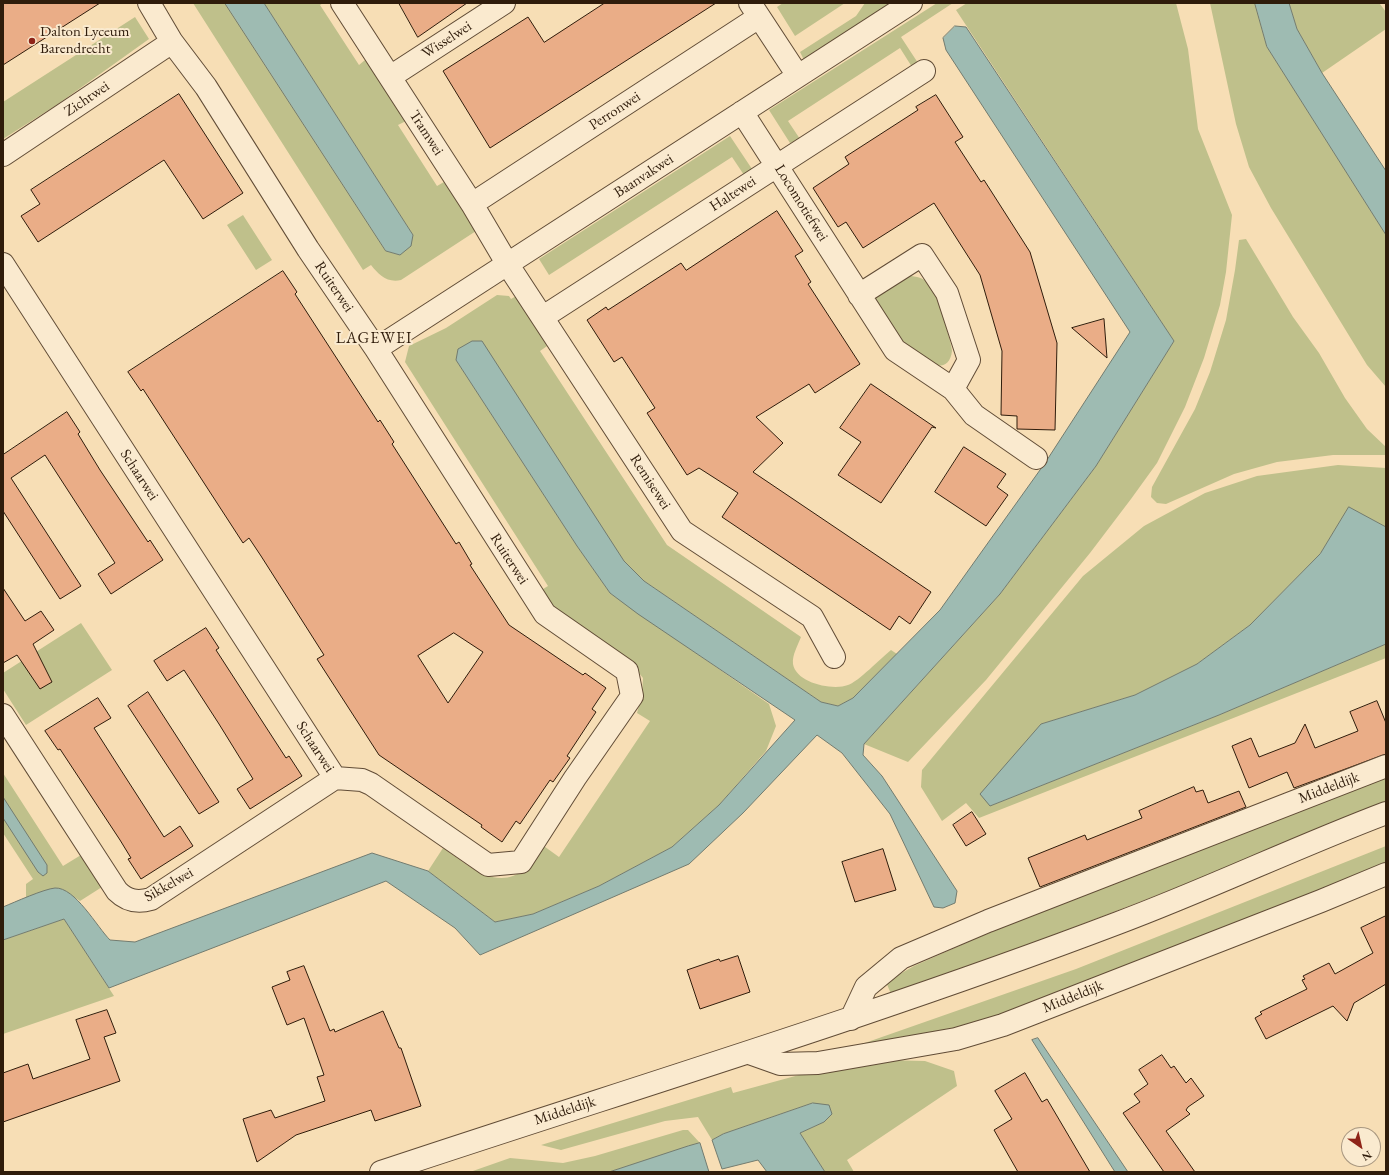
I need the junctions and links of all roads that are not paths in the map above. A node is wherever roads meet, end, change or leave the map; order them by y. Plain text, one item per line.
1 (149, 3) edge
2 (342, 3) edge
3 (504, 3) edge
4 (911, 3) edge
5 (754, 10) edge
6 (172, 42) junction
7 (924, 71) dead end
8 (798, 76) junction
9 (390, 77) junction
10 (742, 112) junction
11 (3, 155) edge
12 (777, 166) junction
13 (472, 204) junction
14 (3, 264) edge
15 (508, 265) junction
16 (859, 295) junction
17 (543, 317) junction
18 (376, 349) junction
19 (953, 389) junction
20 (1036, 458) dead end
21 (545, 614) joint
22 (834, 657) dead end
23 (3, 715) edge
24 (1386, 766) edge
25 (335, 778) junction
26 (1386, 812) edge
27 (1386, 874) edge
28 (851, 1019) junction
29 (749, 1053) junction
30 (381, 1172) edge

1 - 6 street, Ruiterwei
2 - 9 street, Tramwei
3 - 9 street, Wisselwei
4 - 8 street, Baanvakwei
5 - 8 street
5 - 13 street, Perronwei
6 - 11 street, Zichtwei
6 - 18 street, Ruiterwei
7 - 12 street, Haltewei
8 - 10 street, Baanvakwei
9 - 13 street, Tramwei
10 - 12 street, Locomotiefwei
10 - 15 street, Baanvakwei
12 - 16 street, Locomotiefwei
12 - 17 street, Haltewei
13 - 15 street, Tramwei
14 - 25 street, Schaarwei
15 - 17 street, Remisewei
15 - 18 street, Baanvakwei
16 - 19 street, Locomotiefwei
16 - 19 street
17 - 22 street, Remisewei
18 - 21 street, Ruiterwei
19 - 20 street, Locomotiefwei
21 - 25 street, Schaarwei
23 - 25 street, Sikkelwei
24 - 28 street, Middeldijk
26 - 28 street, Middeldijk
27 - 29 street, Middeldijk
28 - 29 street, Middeldijk
29 - 30 street, Middeldijk

